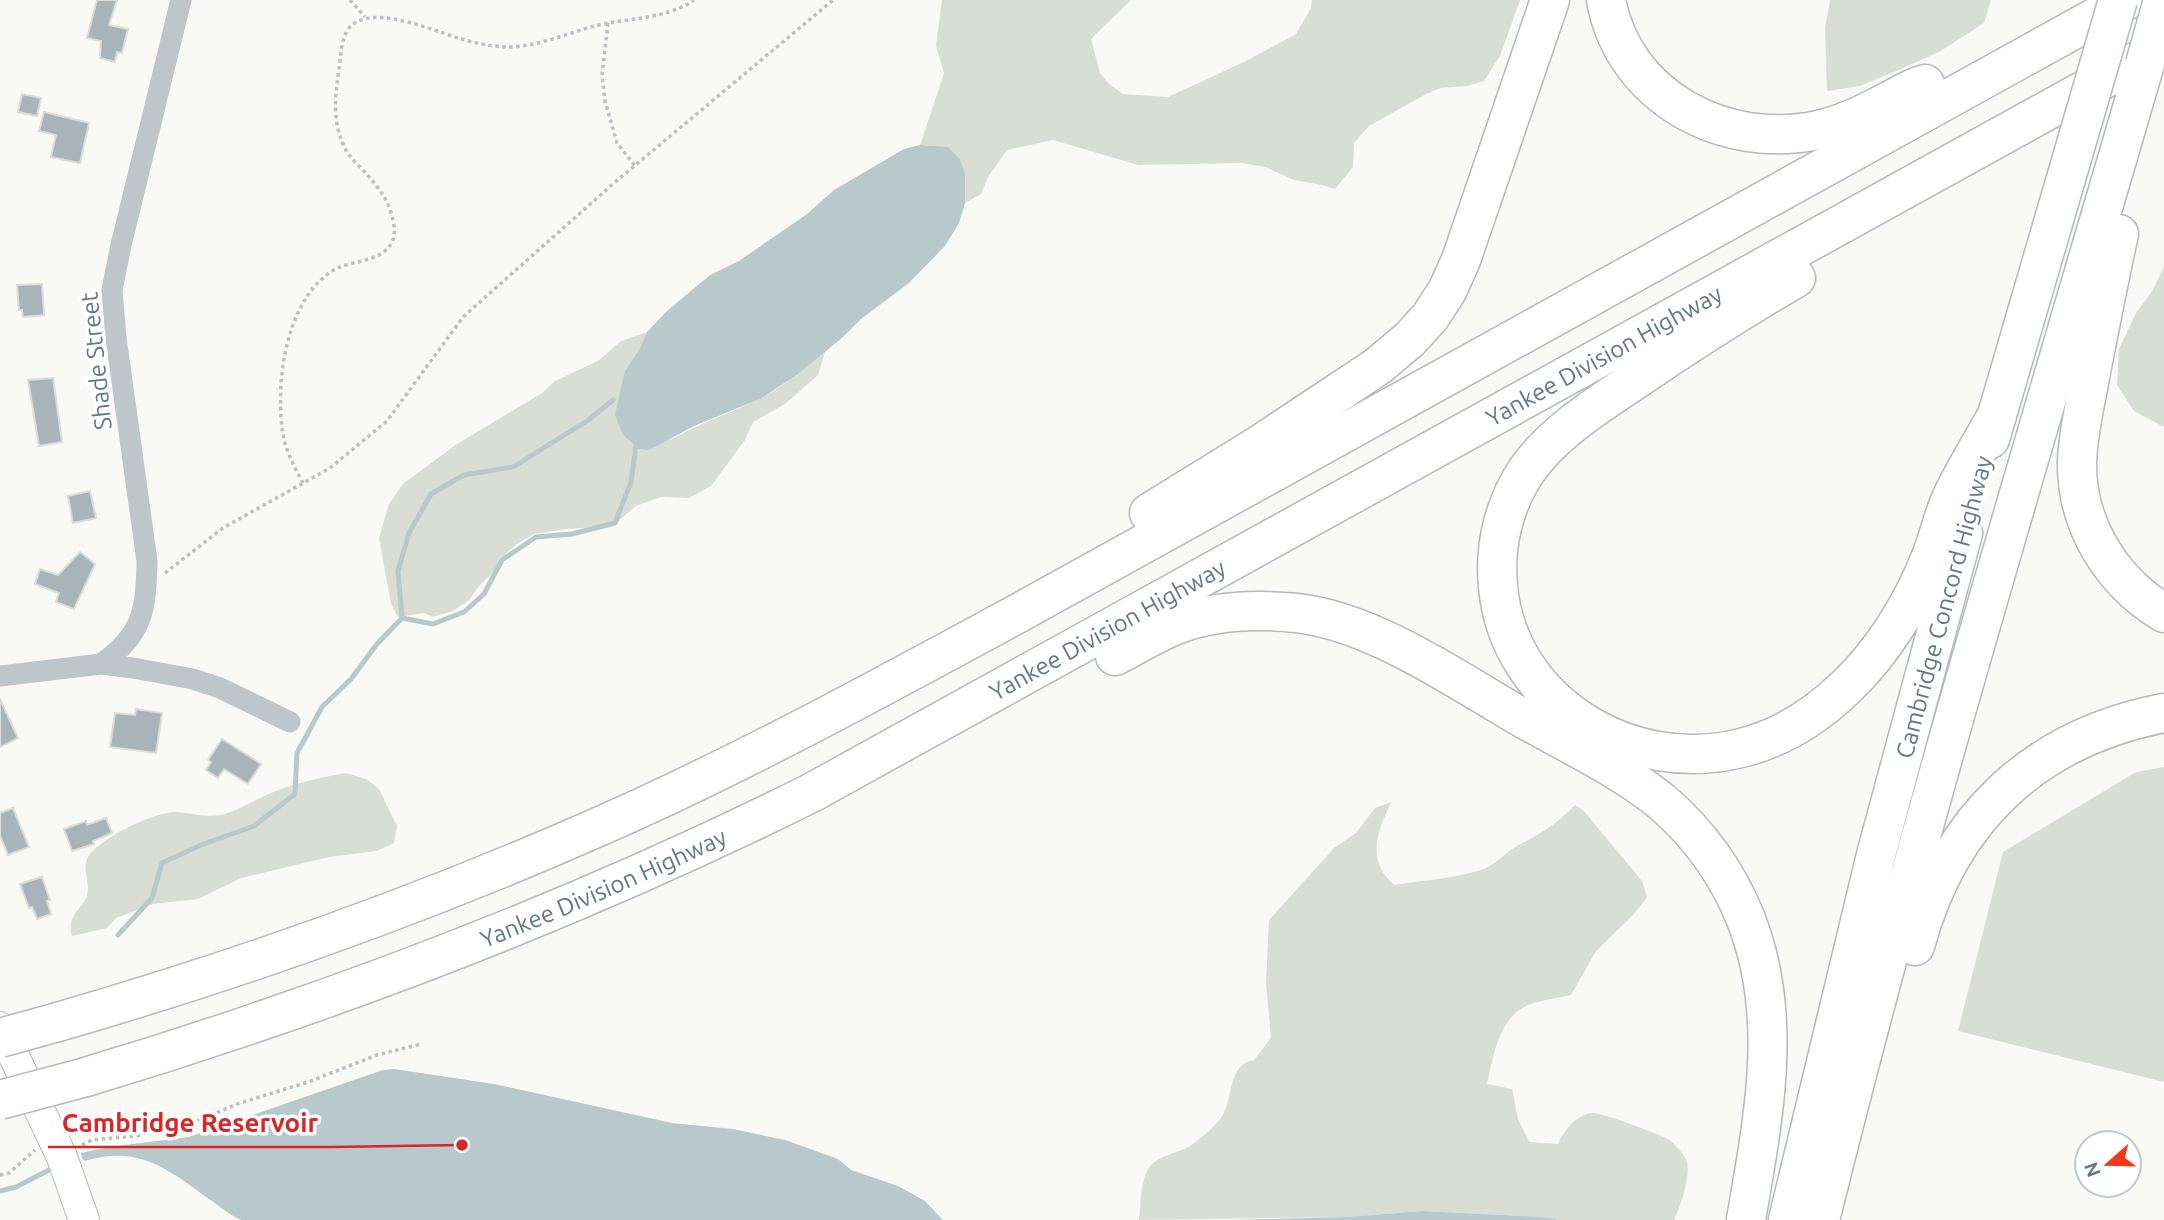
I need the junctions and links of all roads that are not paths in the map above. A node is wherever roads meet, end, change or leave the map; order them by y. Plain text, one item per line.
1 (181, 0) edge
2 (1550, 0) edge
3 (1606, 0) edge
4 (2118, 0) edge
5 (2127, 0) edge
6 (2163, 0) edge
7 (2028, 55) junction
8 (2154, 55) edge
9 (2129, 146) junction
10 (1893, 195) junction
11 (1997, 415) junction
12 (2164, 613) edge
13 (1015, 615) junction
14 (101, 664) junction
15 (0, 676) edge
16 (1015, 682) junction
17 (2164, 713) edge
18 (290, 722) dead end
19 (0, 1027) edge
20 (0, 1038) edge
21 (0, 1100) edge
22 (1848, 1109) junction
23 (84, 1220) edge
24 (1746, 1220) edge
25 (1788, 1220) edge
26 (1820, 1220) edge

1 - 14 street, Shade Street
2 - 13 highway
3 - 7 highway
4 - 11 highway, Cambridge Concord Highway, bridge
5 - 7 highway
6 - 8 highway, bridge
7 - 13 highway
8 - 9 highway
8 - 10 highway, Yankee Division Highway
9 - 12 highway
9 - 22 highway, Cambridge Concord Highway
10 - 11 highway
10 - 16 highway, Yankee Division Highway
11 - 25 highway, Cambridge Concord Highway
13 - 20 highway, bridge
14 - 15 street
14 - 18 street
16 - 21 highway, Yankee Division Highway, bridge
16 - 24 highway
17 - 22 highway
19 - 23 street
22 - 26 highway, Cambridge Concord Highway

